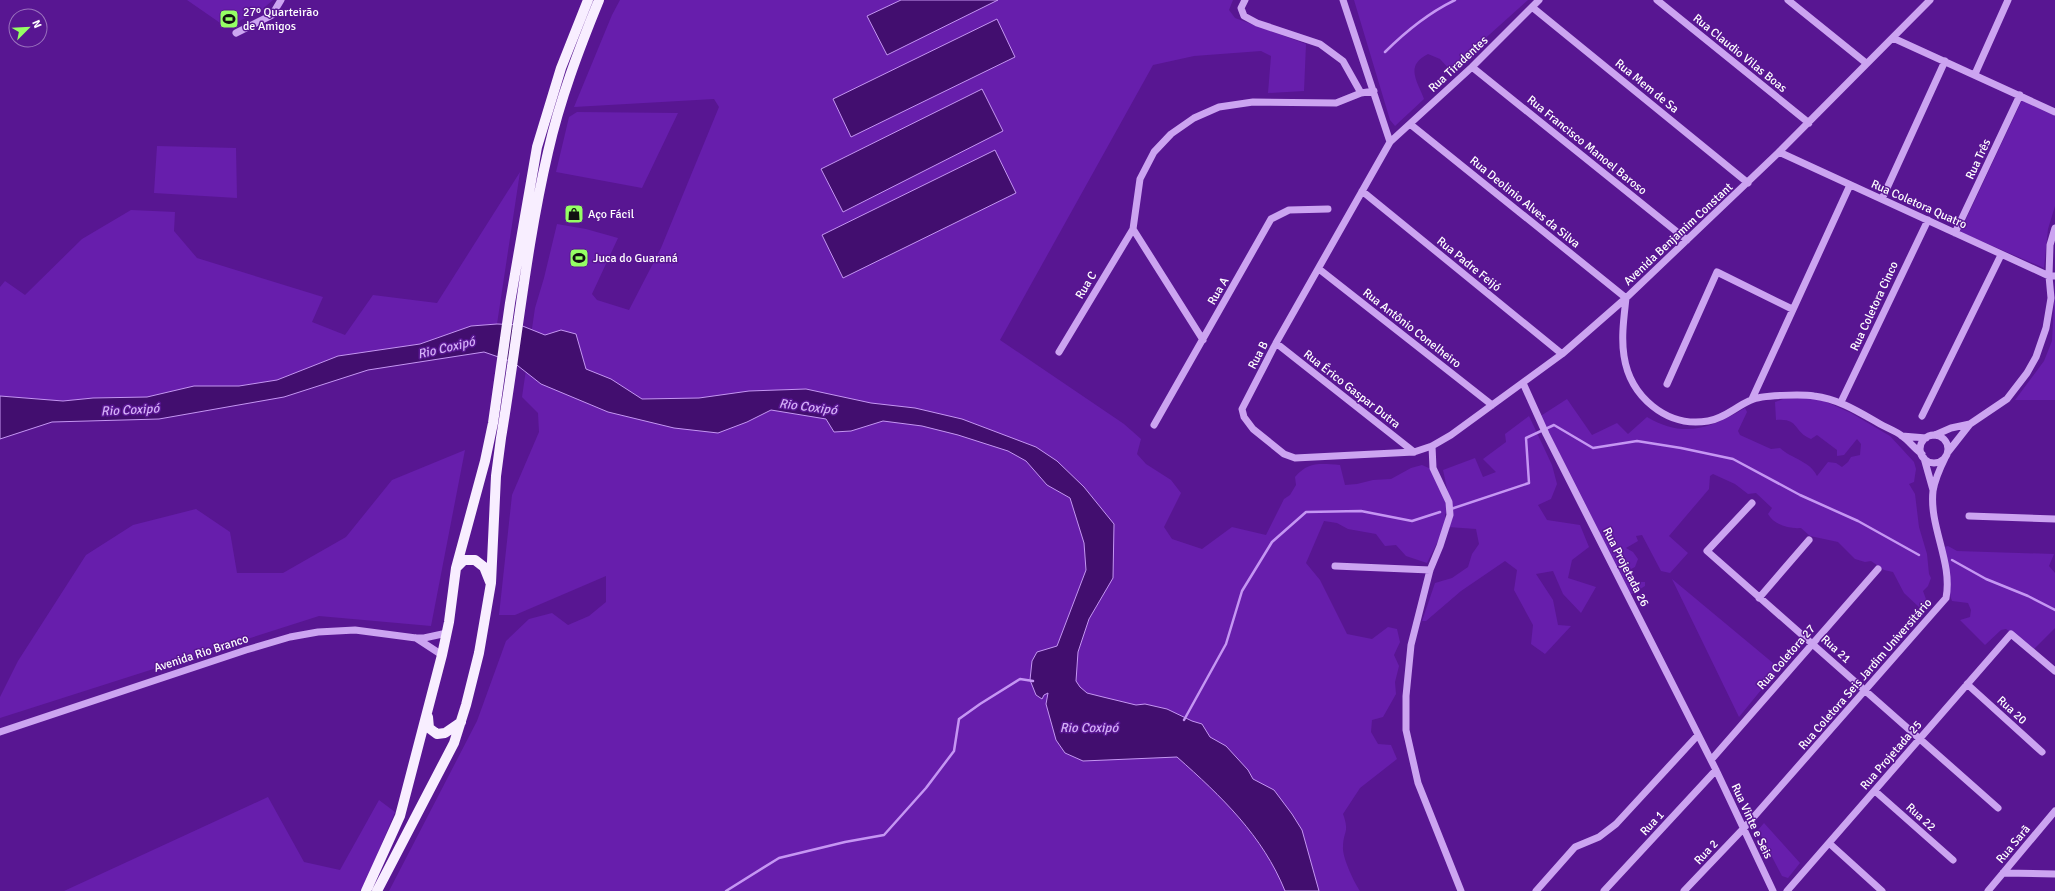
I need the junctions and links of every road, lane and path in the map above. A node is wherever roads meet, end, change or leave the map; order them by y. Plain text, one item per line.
1 (281, 0) edge
2 (588, 0) edge
3 (599, 0) edge
4 (1245, 0) edge
5 (1343, 0) edge
6 (1539, 0) edge
7 (1657, 0) edge
8 (1788, 0) edge
9 (2008, 0) edge
10 (1926, 1) edge
11 (1532, 7) junction
12 (236, 33) dead end
13 (1893, 38) junction
14 (1945, 61) junction
15 (1866, 63) junction
16 (1472, 67) junction
17 (1975, 74) junction
18 (1374, 91) junction
19 (1362, 93) junction
20 (2020, 95) junction
21 (2054, 109) edge
22 (1809, 123) junction
23 (1410, 124) junction
24 (1390, 142) junction
25 (1779, 152) junction
26 (1748, 183) junction
27 (1850, 185) junction
28 (1362, 191) junction
29 (1882, 199) junction
30 (1328, 209) dead end
31 (1928, 220) junction
32 (2055, 228) edge
33 (1133, 229) junction
34 (1956, 233) junction
35 (1687, 240) junction
36 (2001, 255) junction
37 (1319, 268) junction
38 (2052, 276) edge
39 (1626, 298) junction
40 (1792, 309) junction
41 (1203, 340) junction
42 (1276, 343) junction
43 (1059, 352) dead end
44 (1562, 354) junction
45 (1523, 383) junction
46 (1667, 384) dead end
47 (1752, 399) junction
48 (1841, 402) junction
49 (1492, 405) junction
50 (1922, 416) dead end
51 (1970, 424) junction
52 (1154, 425) dead end
53 (1902, 436) junction
54 (1935, 436) junction
55 (1926, 438) junction
56 (1432, 446) junction
57 (1414, 452) junction
58 (1947, 454) junction
59 (1923, 456) junction
60 (1933, 490) junction
61 (1752, 503) dead end
62 (1969, 516) dead end
63 (2055, 519) edge
64 (1809, 540) dead end
65 (1335, 566) dead end
66 (456, 568) junction
67 (1878, 569) dead end
68 (1430, 570) junction
69 (491, 583) junction
70 (1759, 598) junction
71 (447, 633) junction
72 (416, 638) junction
73 (1813, 643) junction
74 (442, 655) junction
75 (2055, 671) edge
76 (1967, 684) junction
77 (1866, 691) junction
78 (429, 709) junction
79 (461, 722) junction
80 (0, 732) edge
81 (1698, 736) junction
82 (1921, 738) junction
83 (2042, 752) dead end
84 (1710, 760) junction
85 (1716, 770) junction
86 (1874, 791) junction
87 (1998, 808) dead end
88 (2055, 811) edge
89 (1744, 828) junction
90 (1829, 843) junction
91 (1953, 860) dead end
92 (2003, 873) junction
93 (2055, 874) edge
94 (366, 891) edge
95 (378, 891) edge
96 (1461, 891) edge
97 (1536, 891) edge
98 (1604, 891) edge
99 (1684, 891) edge
100 (1773, 891) edge
101 (1788, 891) edge
102 (1882, 891) edge
103 (1988, 891) edge

1 - 12 street
2 - 66 main road
3 - 69 main road
4 - 19 street
5 - 18 street
6 - 11 street, Rua Tiradentes
7 - 22 street, Rua Claudio Vilas Boas
8 - 15 street
9 - 17 street
10 - 13 street, Avenida Benjamim Constant
11 - 16 street, Rua Tiradentes
11 - 26 street, Rua Mem de Sa
13 - 14 street
13 - 15 street, Avenida Benjamim Constant
14 - 17 street
14 - 29 street
15 - 22 street, Avenida Benjamim Constant
16 - 23 street, Rua Tiradentes
16 - 35 street, Rua Francisco Manoel Baroso
17 - 20 street
18 - 19 street
18 - 24 street
19 - 33 street
20 - 21 street
20 - 34 street, Rua Três
22 - 25 street, Avenida Benjamim Constant
23 - 24 street, Rua Tiradentes
23 - 39 street, Rua Deolinio Alves da Silva
24 - 28 street, Rua B
25 - 26 street, Avenida Benjamim Constant
25 - 27 street, Rua Coletora Quatro
26 - 35 street, Avenida Benjamim Constant
27 - 29 street, Rua Coletora Quatro
27 - 40 street
28 - 37 street, Rua B
28 - 44 street, Rua Padre Feijó
29 - 31 street, Rua Coletora Quatro
30 - 41 street, Rua A
31 - 34 street, Rua Coletora Quatro
31 - 48 street, Rua Coletora Cinco
32 - 38 street
33 - 41 street
33 - 43 street, Rua C
34 - 36 street, Rua Coletora Quatro
35 - 39 street, Avenida Benjamim Constant
36 - 38 street, Rua Coletora Quatro
36 - 50 street
37 - 42 street, Rua B
37 - 49 street, Rua Antônio Conelheiro
38 - 51 street
39 - 44 street, Avenida Benjamim Constant
39 - 47 street
40 - 46 street
40 - 47 street
41 - 52 street, Rua A
42 - 57 street, Rua Érico Gaspar Dutra
42 - 57 street, Rua B
44 - 45 street, Avenida Benjamim Constant
45 - 49 street, Avenida Benjamim Constant
45 - 81 street, Rua Projetada 26
47 - 48 street
48 - 53 street
49 - 56 street, Avenida Benjamim Constant
51 - 54 street
51 - 58 street
53 - 55 street
53 - 59 street
54 - 55 street
54 - 58 street
55 - 59 street
56 - 57 street, Avenida Benjamim Constant
56 - 68 street
58 - 59 street
58 - 60 street
59 - 60 street
60 - 77 street, Rua Coletora Seis Jardim Universitário
61 - 70 street, Rua 21
62 - 63 street
64 - 70 street
65 - 68 street
66 - 69 main road
66 - 71 main road
67 - 73 street, Rua Coletora 27
68 - 96 street
69 - 79 main road
70 - 73 street, Rua 21
71 - 72 street, Avenida Rio Branco
71 - 74 main road
72 - 74 street, Avenida Rio Branco
72 - 80 street, Avenida Rio Branco
73 - 77 street, Rua 21
73 - 84 street, Rua Coletora 27
74 - 78 main road
75 - 76 street, Rua Projetada 25
76 - 82 street, Rua Projetada 25
76 - 83 street, Rua 20
77 - 82 street, Rua 21
77 - 89 street, Rua Coletora Seis Jardim Universitário
78 - 79 main road
78 - 94 main road
79 - 95 main road
81 - 84 street, Rua Projetada 26
81 - 97 street
82 - 86 street, Rua Projetada 25
82 - 87 street, Rua 21
84 - 85 street, Rua Vinte e Seis
85 - 89 street, Rua Vinte e Seis
85 - 98 street, Rua 1
86 - 90 street, Rua Projetada 25
86 - 91 street, Rua 22
88 - 92 street, Rua Sarã
89 - 99 street, Rua 2
89 - 100 street, Rua Vinte e Seis
90 - 101 street, Rua Projetada 25
90 - 102 street
92 - 93 street
92 - 103 street, Rua Sarã

